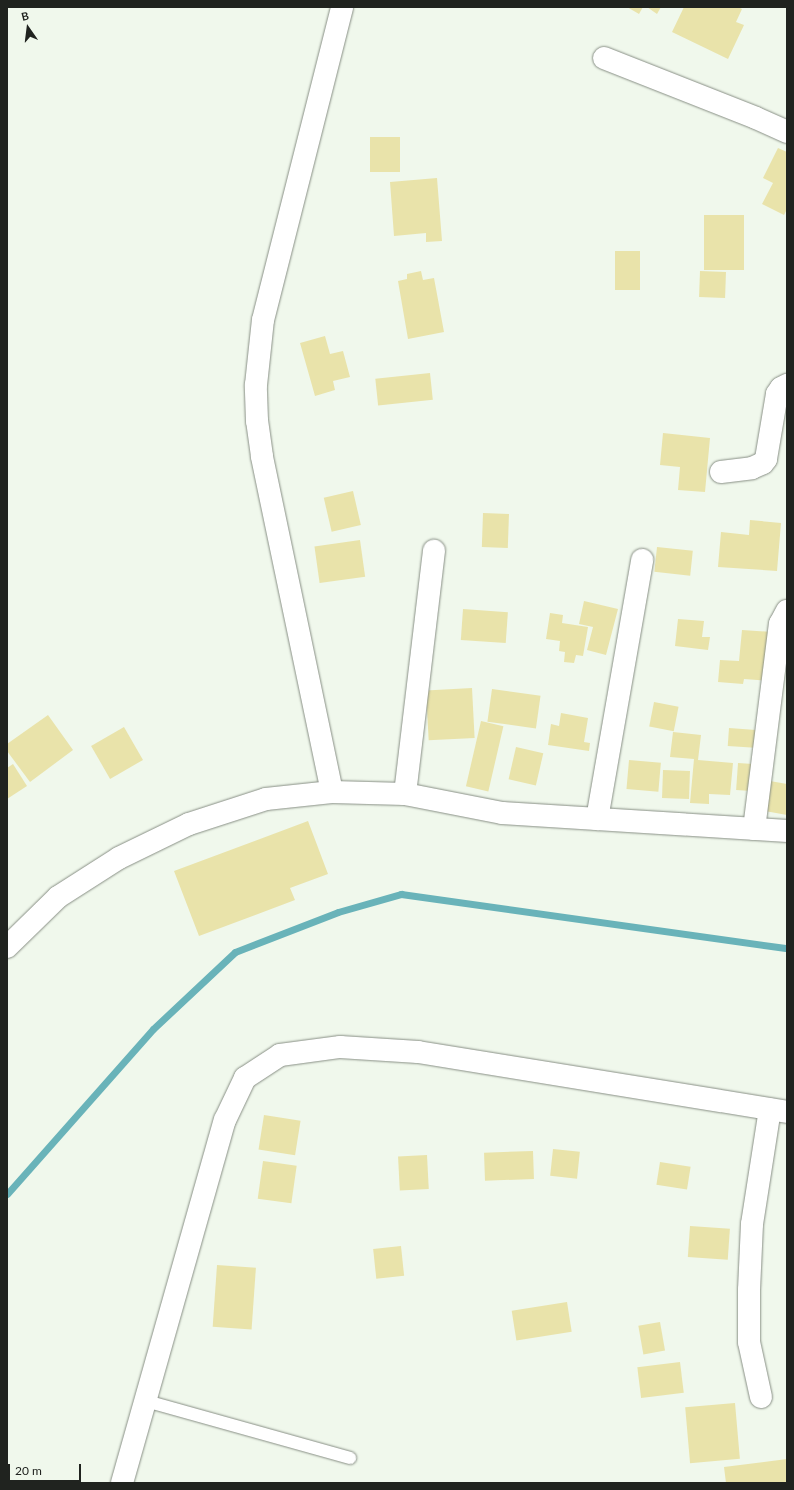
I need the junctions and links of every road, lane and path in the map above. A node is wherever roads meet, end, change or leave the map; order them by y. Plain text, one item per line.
1 (342, 7) edge
2 (604, 58) dead end
3 (787, 132) edge
4 (787, 385) edge
5 (721, 472) dead end
6 (434, 551) dead end
7 (642, 560) dead end
8 (787, 611) edge
9 (332, 792) junction
10 (405, 794) junction
11 (597, 819) junction
12 (754, 829) junction
13 (787, 831) edge
14 (7, 947) edge
15 (778, 1110) edge
16 (762, 1397) dead end
17 (146, 1401) junction
18 (350, 1458) dead end
19 (122, 1483) edge

1 - 9 street
2 - 3 street
4 - 5 street
6 - 10 street
7 - 11 street
8 - 12 street
9 - 10 street
9 - 14 street
10 - 11 street
11 - 12 street
12 - 13 street
15 - 16 street
15 - 17 street
17 - 18 lane
17 - 19 street

